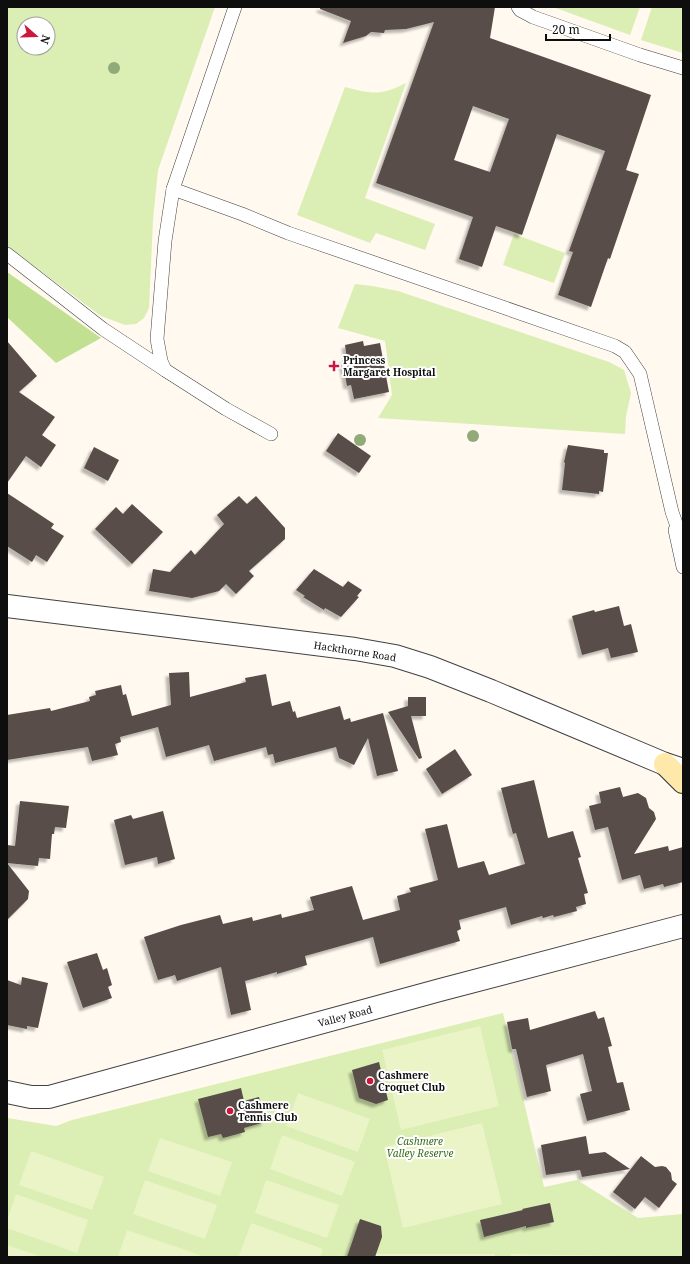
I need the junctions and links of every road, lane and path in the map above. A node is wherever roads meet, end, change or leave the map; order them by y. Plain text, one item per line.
1 (235, 7) edge
2 (518, 7) edge
3 (683, 68) edge
4 (173, 189) junction
5 (7, 254) edge
6 (165, 370) junction
7 (271, 434) dead end
8 (672, 512) junction
9 (683, 538) edge
10 (683, 567) edge
11 (7, 606) edge
12 (674, 767) edge
13 (683, 782) edge
14 (683, 926) edge
15 (7, 1092) edge

1 - 4 lane
2 - 3 lane
4 - 6 lane
4 - 8 lane
5 - 6 lane
6 - 7 lane
8 - 9 lane
8 - 10 lane
11 - 12 street, Hackthorne Road
12 - 13 main road
14 - 15 street, Valley Road

